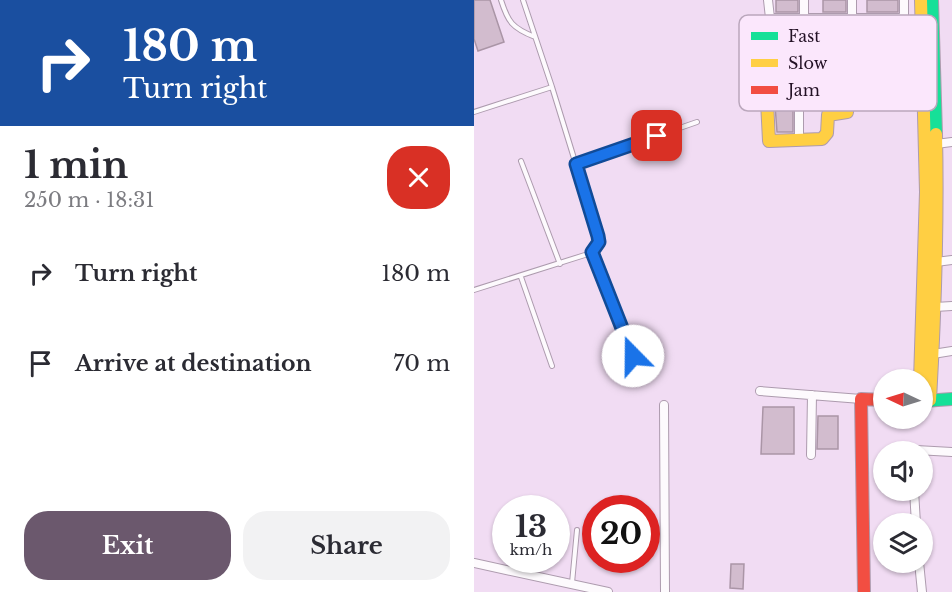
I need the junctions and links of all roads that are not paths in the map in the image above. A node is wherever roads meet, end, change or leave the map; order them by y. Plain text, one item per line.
1 (501, 0) edge
2 (523, 0) edge
3 (768, 0) edge
4 (921, 0) edge
5 (932, 0) edge
6 (770, 15) edge
7 (921, 15) edge
8 (931, 15) edge
9 (535, 37) junction
10 (552, 87) junction
11 (768, 111) edge
12 (799, 111) edge
13 (847, 111) edge
14 (928, 111) edge
15 (931, 111) edge
16 (474, 112) edge
17 (697, 122) dead end
18 (798, 141) junction
19 (952, 142) edge
20 (936, 144) junction
21 (521, 161) dead end
22 (576, 164) junction
23 (592, 252) junction
24 (952, 260) edge
25 (936, 262) junction
26 (560, 264) junction
27 (521, 277) junction
28 (474, 290) edge
29 (952, 306) edge
30 (935, 307) junction
31 (952, 351) edge
32 (933, 354) junction
33 (633, 356) dead end
34 (552, 366) dead end
35 (920, 369) edge
36 (931, 369) edge
37 (760, 391) dead end
38 (812, 395) junction
39 (861, 399) junction
40 (952, 399) edge
41 (873, 400) edge
42 (933, 400) edge
43 (664, 405) dead end
44 (933, 451) edge
45 (952, 453) edge
46 (811, 455) dead end
47 (577, 530) dead end
48 (474, 563) edge
49 (920, 573) edge
50 (572, 584) junction
51 (587, 590) edge
52 (608, 592) edge
53 (665, 592) edge
54 (864, 592) edge
55 (922, 592) edge

1 - 9 lane
2 - 9 lane
3 - 6 street
4 - 7 street
5 - 8 street
9 - 10 lane
10 - 16 lane
10 - 22 lane
11 - 18 street
12 - 18 street
13 - 18 street
14 - 35 street
15 - 20 street
17 - 22 lane
19 - 20 street
20 - 25 street
21 - 26 lane
22 - 23 lane
23 - 26 lane
23 - 33 lane
24 - 25 street
25 - 30 street
26 - 27 lane
27 - 28 lane
27 - 34 lane
29 - 30 street
30 - 32 street
31 - 32 street
32 - 36 street
37 - 38 street
38 - 39 street
38 - 46 street
39 - 41 street
39 - 54 street
40 - 42 street
43 - 53 street
44 - 45 street
47 - 50 lane
48 - 50 street
49 - 55 street
50 - 51 street
51 - 52 street

